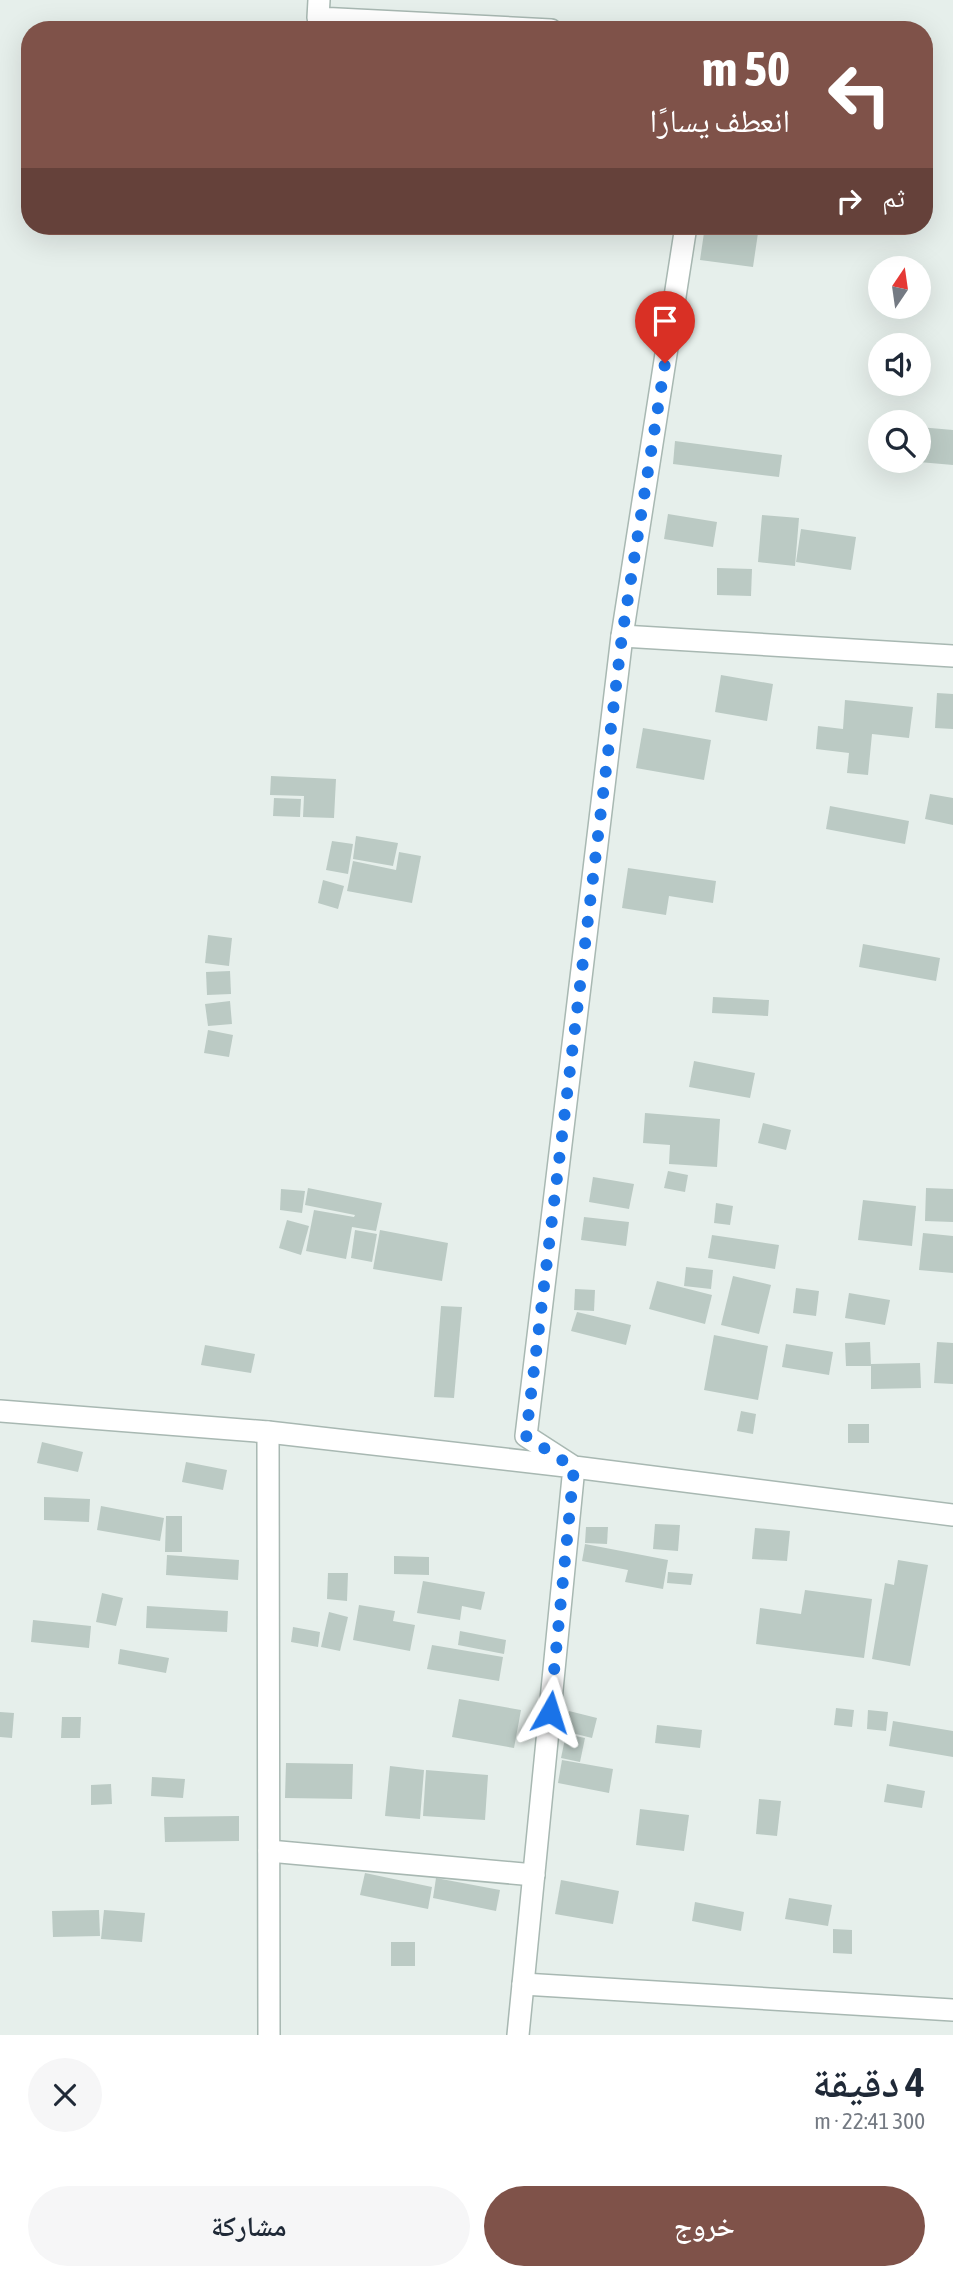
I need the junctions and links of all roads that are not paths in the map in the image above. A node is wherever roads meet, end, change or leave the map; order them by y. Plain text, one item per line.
1 (319, 0) edge
2 (376, 21) edge
3 (686, 235) edge
4 (622, 636) junction
5 (953, 656) edge
6 (0, 1411) edge
7 (268, 1432) junction
8 (574, 1468) junction
9 (953, 1515) edge
10 (269, 1851) junction
11 (534, 1875) junction
12 (523, 1984) junction
13 (953, 2010) edge
14 (269, 2035) edge
15 (518, 2035) edge

1 - 2 street
3 - 4 street
4 - 5 street
4 - 8 street
6 - 7 street
7 - 8 street
7 - 10 street
8 - 9 street
8 - 11 street
10 - 11 street
10 - 14 street
11 - 12 street
12 - 13 street
12 - 15 street

